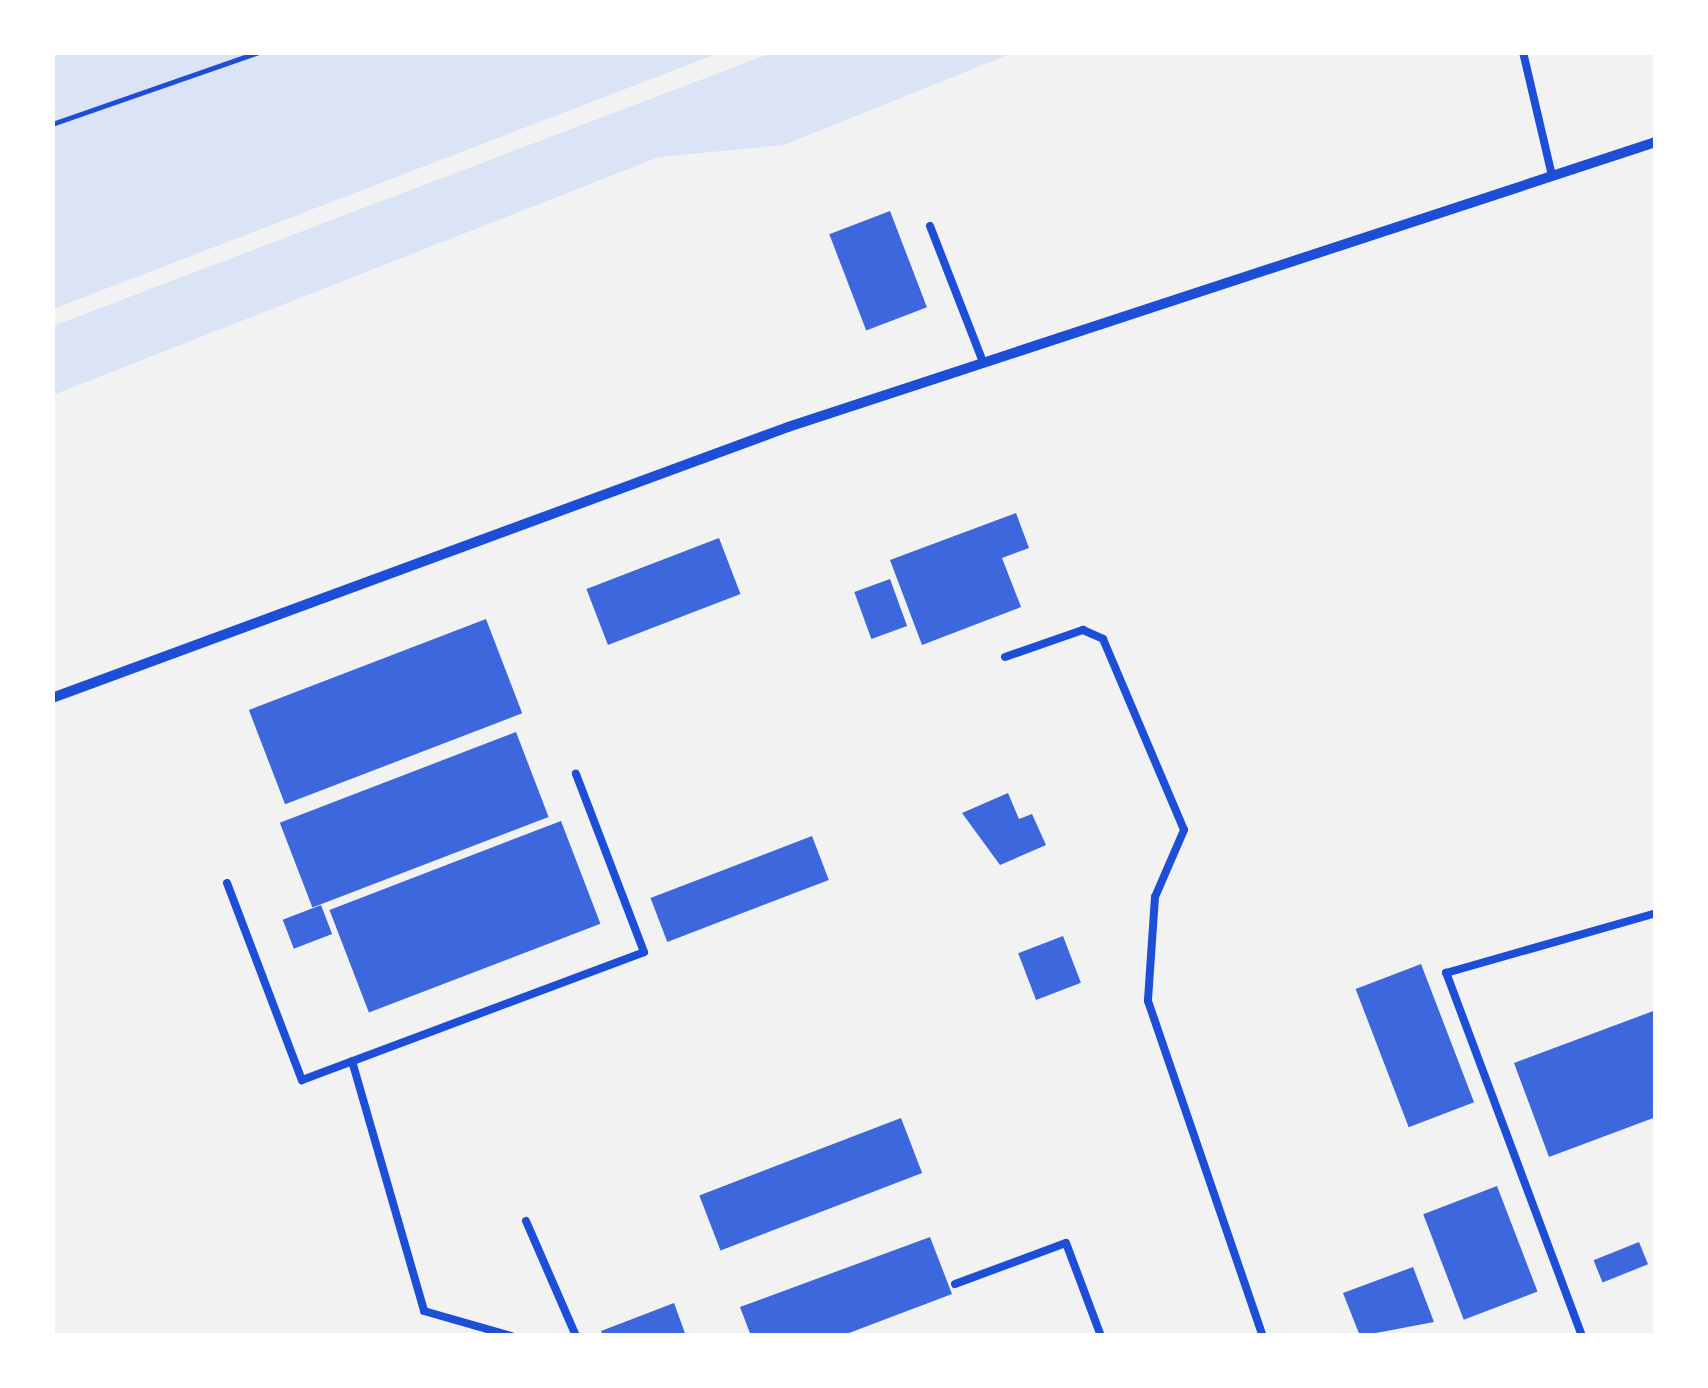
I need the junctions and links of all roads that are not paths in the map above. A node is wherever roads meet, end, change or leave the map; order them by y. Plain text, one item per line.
1 (1523, 52) edge
2 (1656, 142) edge
3 (1552, 176) junction
4 (930, 226) dead end
5 (983, 362) junction
6 (1005, 657) dead end
7 (52, 698) edge
8 (576, 774) dead end
9 (227, 883) dead end
10 (1656, 912) edge
11 (352, 1062) junction
12 (526, 1221) dead end
13 (954, 1284) dead end
14 (510, 1336) edge
15 (576, 1336) edge
16 (1101, 1336) edge
17 (1263, 1336) edge
18 (1582, 1336) edge

1 - 3 lane
2 - 3 street
3 - 5 street
4 - 5 lane
5 - 7 street
6 - 17 lane
8 - 11 lane
9 - 11 lane
10 - 18 lane
11 - 14 lane
12 - 15 lane
13 - 16 lane

